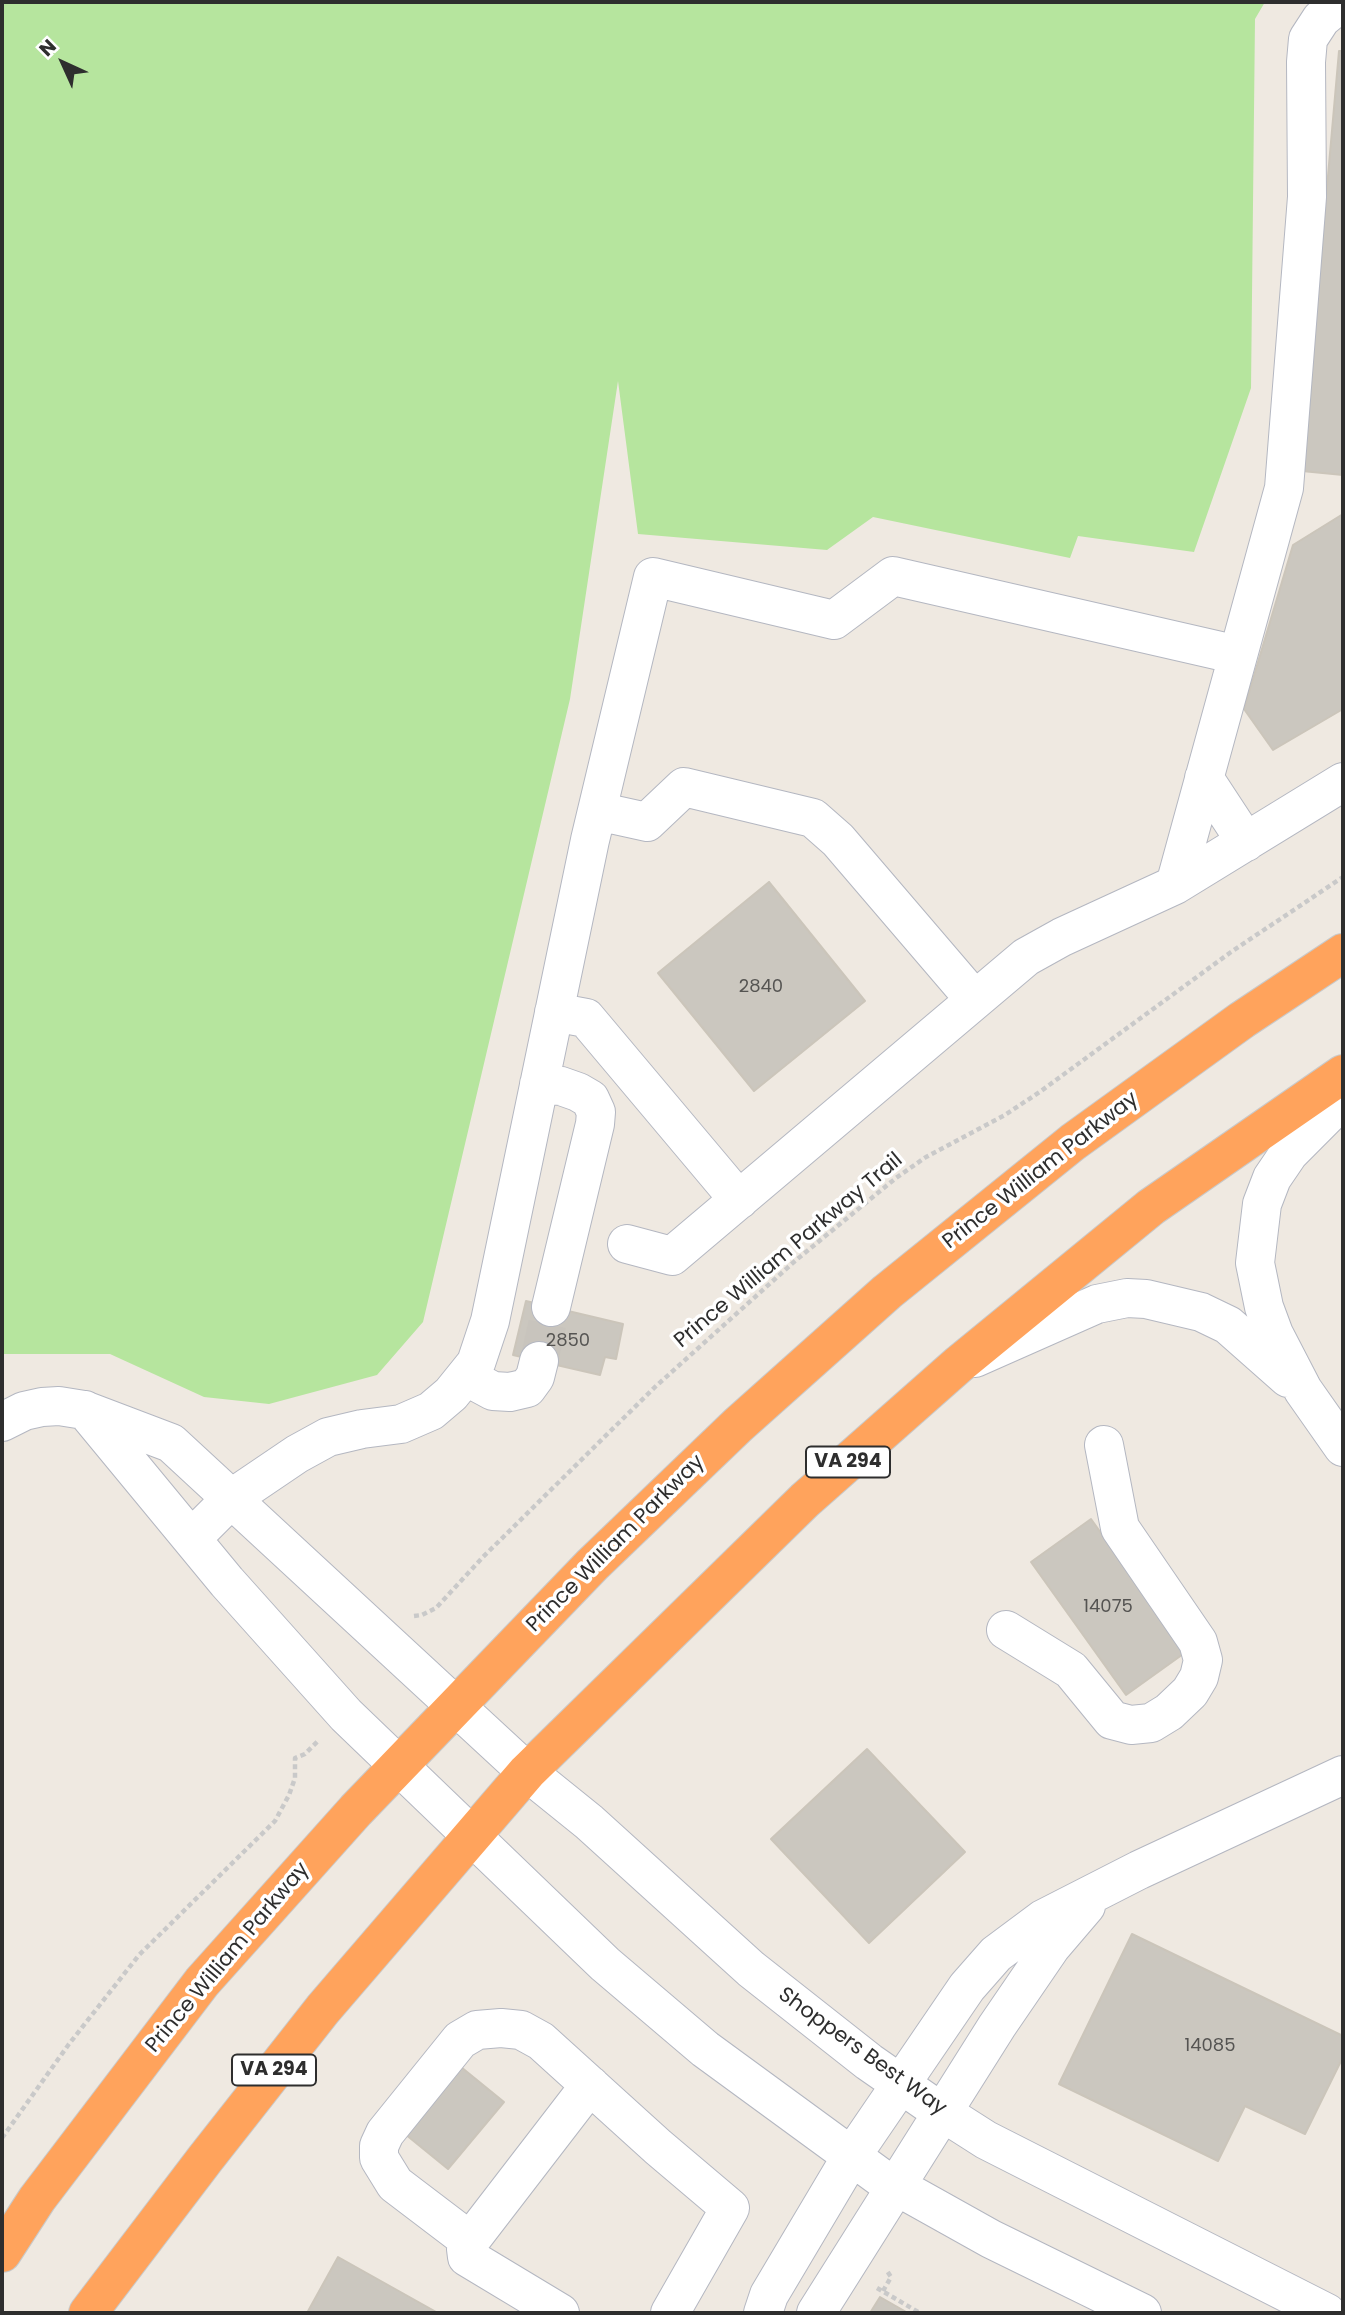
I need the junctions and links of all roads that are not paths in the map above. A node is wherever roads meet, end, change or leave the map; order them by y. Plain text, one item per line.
1 (1343, 5) edge
2 (1238, 655) junction
3 (1204, 778) junction
4 (1343, 782) edge
5 (597, 811) junction
6 (1246, 842) junction
7 (1175, 885) junction
8 (1343, 953) edge
9 (975, 1000) junction
10 (554, 1012) junction
11 (1343, 1074) edge
12 (539, 1084) junction
13 (1343, 1099) edge
14 (739, 1200) junction
15 (627, 1244) dead end
16 (551, 1307) tunnel mouth
17 (539, 1361) tunnel mouth
18 (958, 1365) junction
19 (467, 1377) junction
20 (1303, 1390) junction
21 (85, 1410) junction
22 (2, 1422) edge
23 (1104, 1445) dead end
24 (1343, 1447) edge
25 (232, 1498) junction
26 (192, 1538) junction
27 (1006, 1630) dead end
28 (456, 1706) junction
29 (399, 1765) junction
30 (527, 1772) junction
31 (1343, 1774) edge
32 (471, 1836) junction
33 (1100, 1892) junction
34 (901, 2084) junction
35 (590, 2085) junction
36 (942, 2112) junction
37 (851, 2157) junction
38 (895, 2186) junction
39 (14, 2226) edge
40 (470, 2241) junction
41 (2, 2253) edge
42 (88, 2313) edge
43 (560, 2313) edge
44 (670, 2313) edge
45 (763, 2313) edge
46 (816, 2313) edge
47 (1142, 2313) edge
48 (1327, 2313) edge

1 - 2 street
2 - 3 street
2 - 5 street
3 - 6 street
3 - 7 street
4 - 6 street
5 - 9 street
5 - 10 street
6 - 7 street
7 - 9 street
8 - 28 highway, Prince William Parkway
9 - 14 street
10 - 12 street
10 - 14 street
11 - 18 highway, VA 294
12 - 16 street
12 - 19 street
13 - 20 street
14 - 15 street
17 - 19 street
18 - 20 street
18 - 30 highway, VA 294
19 - 25 street
20 - 24 street
21 - 22 street, Shoppers Best Way
21 - 25 street, Shoppers Best Way
21 - 26 street
23 - 27 street
25 - 26 street
25 - 28 street, Shoppers Best Way
26 - 29 street
28 - 29 highway, Prince William Parkway
28 - 30 street, Shoppers Best Way
29 - 32 street
29 - 39 highway, Prince William Parkway
30 - 32 highway, VA 294
30 - 34 street, Shoppers Best Way
31 - 33 street
32 - 37 street
32 - 42 highway, VA 294
33 - 34 street
33 - 36 street
34 - 36 street, Shoppers Best Way
34 - 37 street
35 - 40 street
35 - 40 street
35 - 44 street
36 - 38 street
36 - 48 street, Shoppers Best Way
37 - 38 street
37 - 45 street
38 - 46 street
38 - 47 street
39 - 41 highway, Prince William Parkway
40 - 43 street

